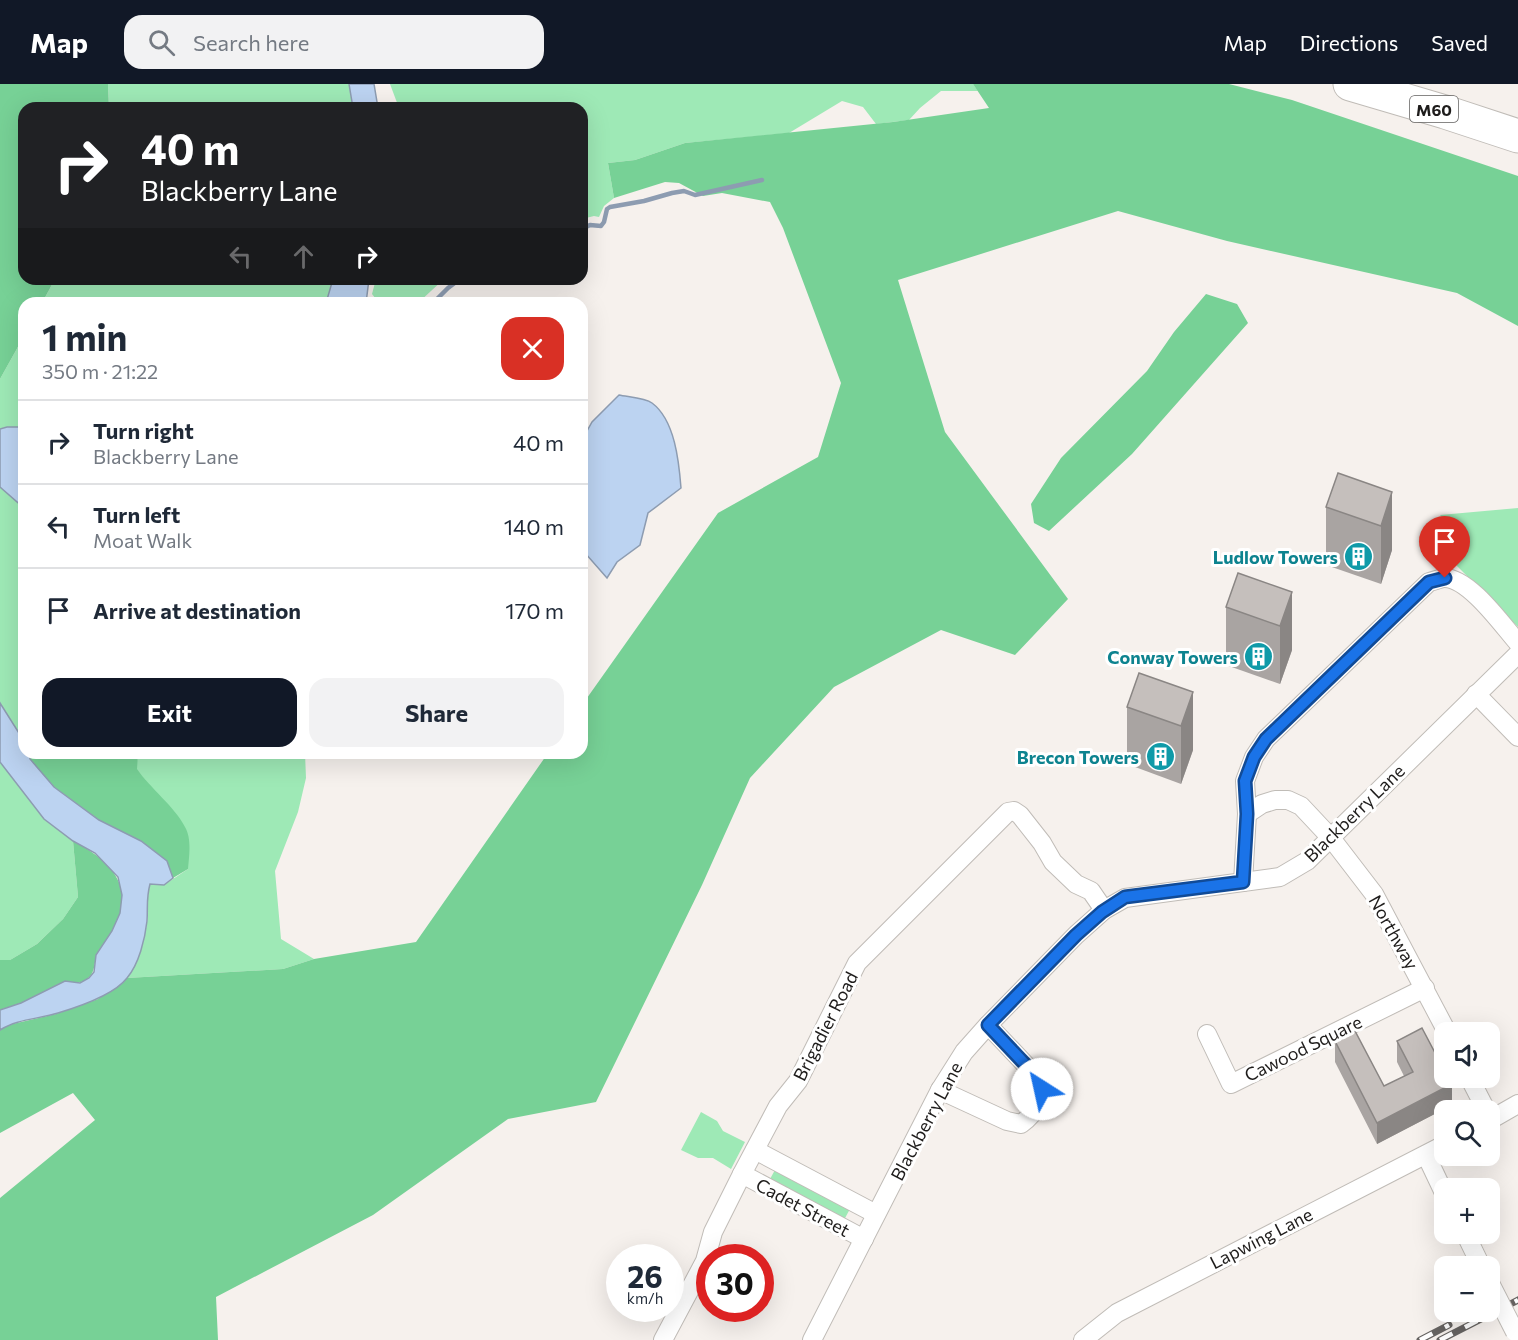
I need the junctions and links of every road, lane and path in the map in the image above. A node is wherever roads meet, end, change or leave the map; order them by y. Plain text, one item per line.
1 (1350, 84) edge
2 (1518, 136) edge
3 (1518, 643) edge
4 (1518, 654) edge
5 (1476, 694) junction
6 (1518, 736) edge
7 (1247, 814) junction
8 (1331, 838) junction
9 (1243, 882) junction
10 (1104, 910) junction
11 (1425, 988) junction
12 (1442, 1022) edge
13 (988, 1025) junction
14 (1207, 1034) dead end
15 (940, 1090) junction
16 (1518, 1104) edge
17 (1500, 1112) edge
18 (755, 1150) junction
19 (1434, 1151) edge
20 (1426, 1155) junction
21 (742, 1174) junction
22 (1437, 1178) edge
23 (876, 1214) junction
24 (864, 1239) junction
25 (1500, 1302) edge
26 (1516, 1335) edge
27 (663, 1340) edge
28 (812, 1340) edge
29 (1083, 1340) edge

1 - 2 highway, M60
3 - 7 street
4 - 5 street, Blackberry Lane
5 - 6 street
5 - 8 street, Blackberry Lane
7 - 8 street, Northway
7 - 9 street
8 - 9 street, Blackberry Lane
8 - 11 street, Northway
9 - 10 street, Blackberry Lane
10 - 13 street, Blackberry Lane
10 - 18 street, Brigadier Road
11 - 12 street, Northway
11 - 14 street, Cawood Square
13 - 15 street, Blackberry Lane
13 - 15 street
15 - 23 street, Blackberry Lane
16 - 17 street
18 - 21 street, Brigadier Road
18 - 23 street, Cadet Street
19 - 20 street, Lapwing Lane
20 - 22 street
20 - 29 street, Lapwing Lane
21 - 24 street, Cadet Street
21 - 27 street, Brigadier Road
23 - 24 street, Blackberry Lane
24 - 28 street, Blackberry Lane
25 - 26 street, bridge

